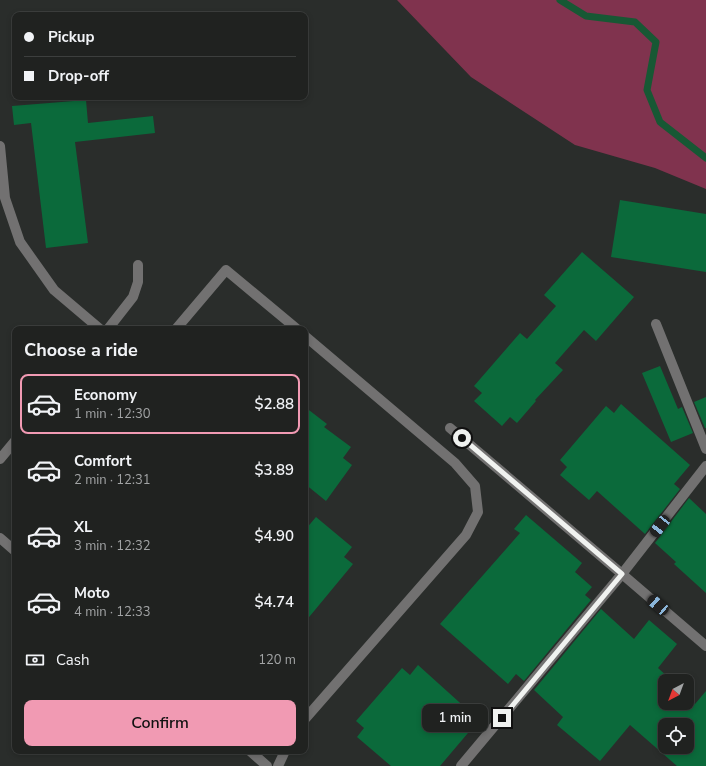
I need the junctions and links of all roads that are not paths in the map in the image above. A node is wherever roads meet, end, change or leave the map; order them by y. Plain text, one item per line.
1 (0, 146) edge
2 (138, 265) dead end
3 (656, 324) dead end
4 (96, 326) edge
5 (110, 326) edge
6 (179, 326) edge
7 (293, 326) edge
8 (308, 339) edge
9 (450, 428) dead end
10 (12, 445) edge
11 (706, 450) edge
12 (0, 459) edge
13 (706, 466) edge
14 (0, 538) edge
15 (12, 548) edge
16 (622, 574) junction
17 (706, 646) edge
18 (308, 716) edge
19 (253, 754) edge
20 (283, 754) edge
21 (267, 766) edge
22 (278, 766) edge
23 (461, 766) edge

1 - 4 street
2 - 5 street
3 - 11 street
6 - 7 street
8 - 18 street
9 - 16 street
10 - 12 street
13 - 16 street
14 - 15 street
16 - 17 street
16 - 23 street
19 - 21 street
20 - 22 street

